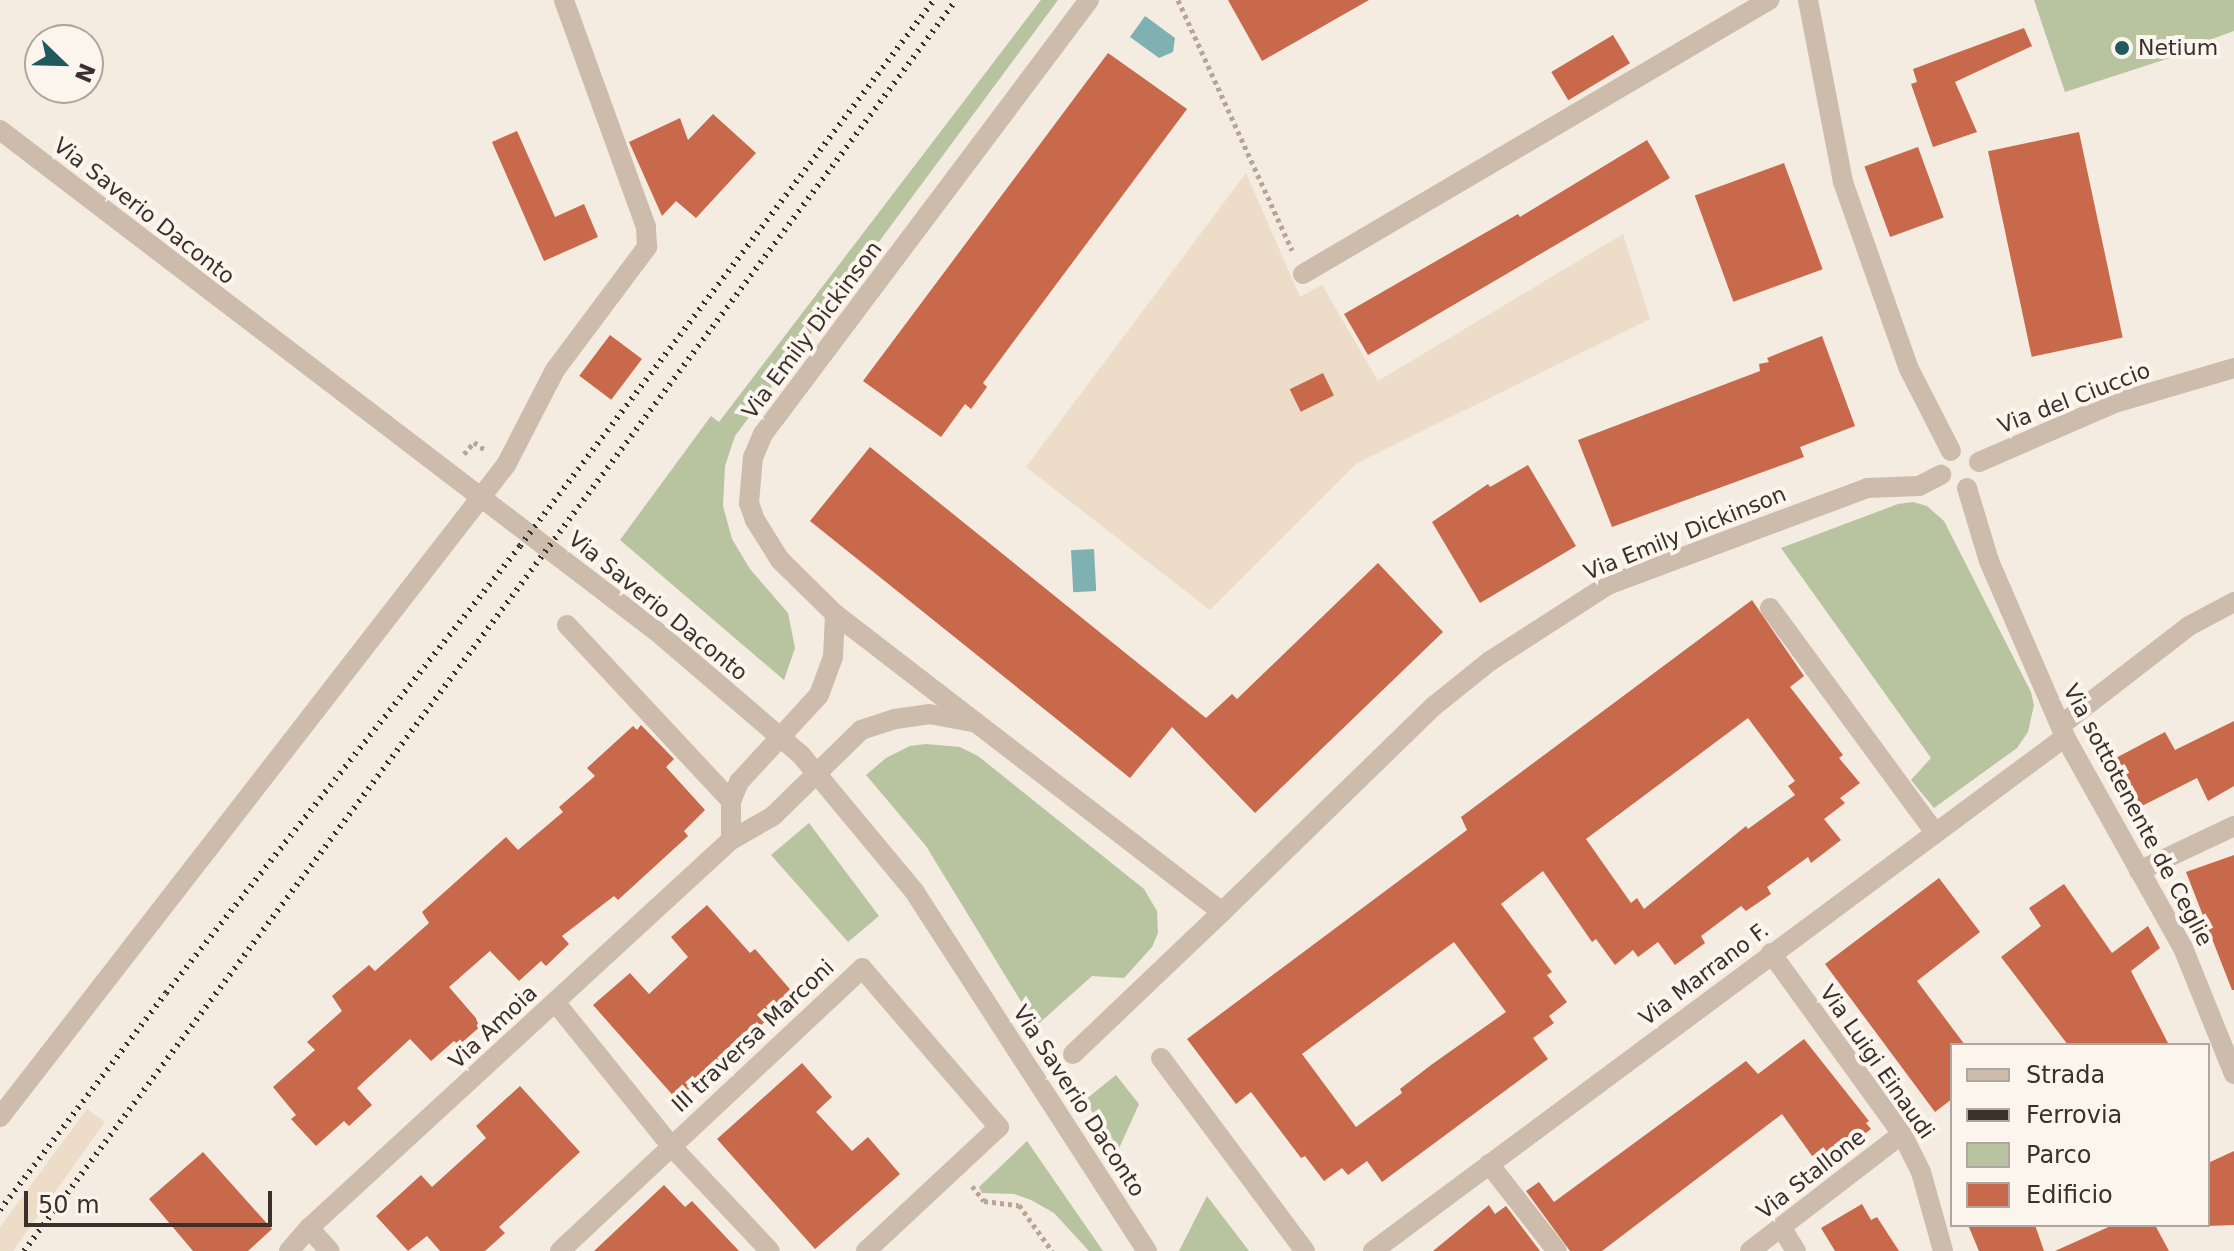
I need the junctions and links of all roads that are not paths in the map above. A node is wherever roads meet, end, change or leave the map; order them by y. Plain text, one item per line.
1 (564, 0) edge
2 (1089, 0) edge
3 (1769, 0) edge
4 (1808, 0) edge
5 (0, 130) edge
6 (1303, 274) road end
7 (2234, 368) edge
8 (1951, 451) junction
9 (1979, 462) junction
10 (1941, 475) junction
11 (1967, 488) junction
12 (2234, 602) edge
13 (1770, 608) dead end
14 (835, 614) junction
15 (567, 625) dead end
16 (980, 725) junction
17 (2063, 731) junction
18 (731, 801) junction
19 (2234, 826) edge
20 (1935, 833) junction
21 (731, 840) junction
22 (2139, 871) junction
23 (1222, 912) junction
24 (1771, 953) junction
25 (555, 1002) junction
26 (1073, 1054) dead end
27 (1161, 1058) dead end
28 (2234, 1074) edge
29 (0, 1117) edge
30 (1902, 1134) junction
31 (671, 1146) junction
32 (1489, 1164) junction
33 (1781, 1227) junction
34 (309, 1228) junction
35 (289, 1251) edge
36 (330, 1251) edge
37 (560, 1251) edge
38 (770, 1251) edge
39 (866, 1251) edge
40 (1147, 1251) edge
41 (1305, 1251) edge
42 (1373, 1251) edge
43 (1557, 1251) edge
44 (1750, 1251) edge
45 (1796, 1251) edge
46 (1943, 1251) edge

1 - 29 street
2 - 14 street, Via Emily Dickinson
3 - 6 street
4 - 8 street
5 - 40 street, Via Saverio Daconto
7 - 9 street, Via del Ciuccio
8 - 9 street
8 - 10 street
9 - 11 street
10 - 11 street
10 - 23 street, Via Emily Dickinson
11 - 17 street, Via sottotenente de Ceglie
12 - 17 street, Via Marrano F.
13 - 20 street
14 - 16 street, Via Emily Dickinson
14 - 18 street
15 - 18 street
16 - 21 street, Via Amoia
16 - 23 street, Via Emily Dickinson
17 - 20 street, Via Marrano F.
17 - 22 street, Via sottotenente de Ceglie
18 - 21 street
19 - 22 street
20 - 24 street, Via Marrano F.
21 - 25 street, Via Amoia
22 - 28 street, Via sottotenente de Ceglie
23 - 26 street, Via Emily Dickinson
24 - 30 street, Via Luigi Einaudi
24 - 32 street, Via Marrano F.
25 - 31 street
25 - 34 street, Via Amoia
27 - 41 street
30 - 33 street, Via Stallone
30 - 46 street, Via Luigi Einaudi
31 - 37 street, III traversa Marconi
31 - 38 street
31 - 39 street, III traversa Marconi
32 - 42 street, Via Marrano F.
32 - 43 street
33 - 44 street, Via Stallone
33 - 45 street
34 - 35 street, Via Amoia
34 - 36 street

